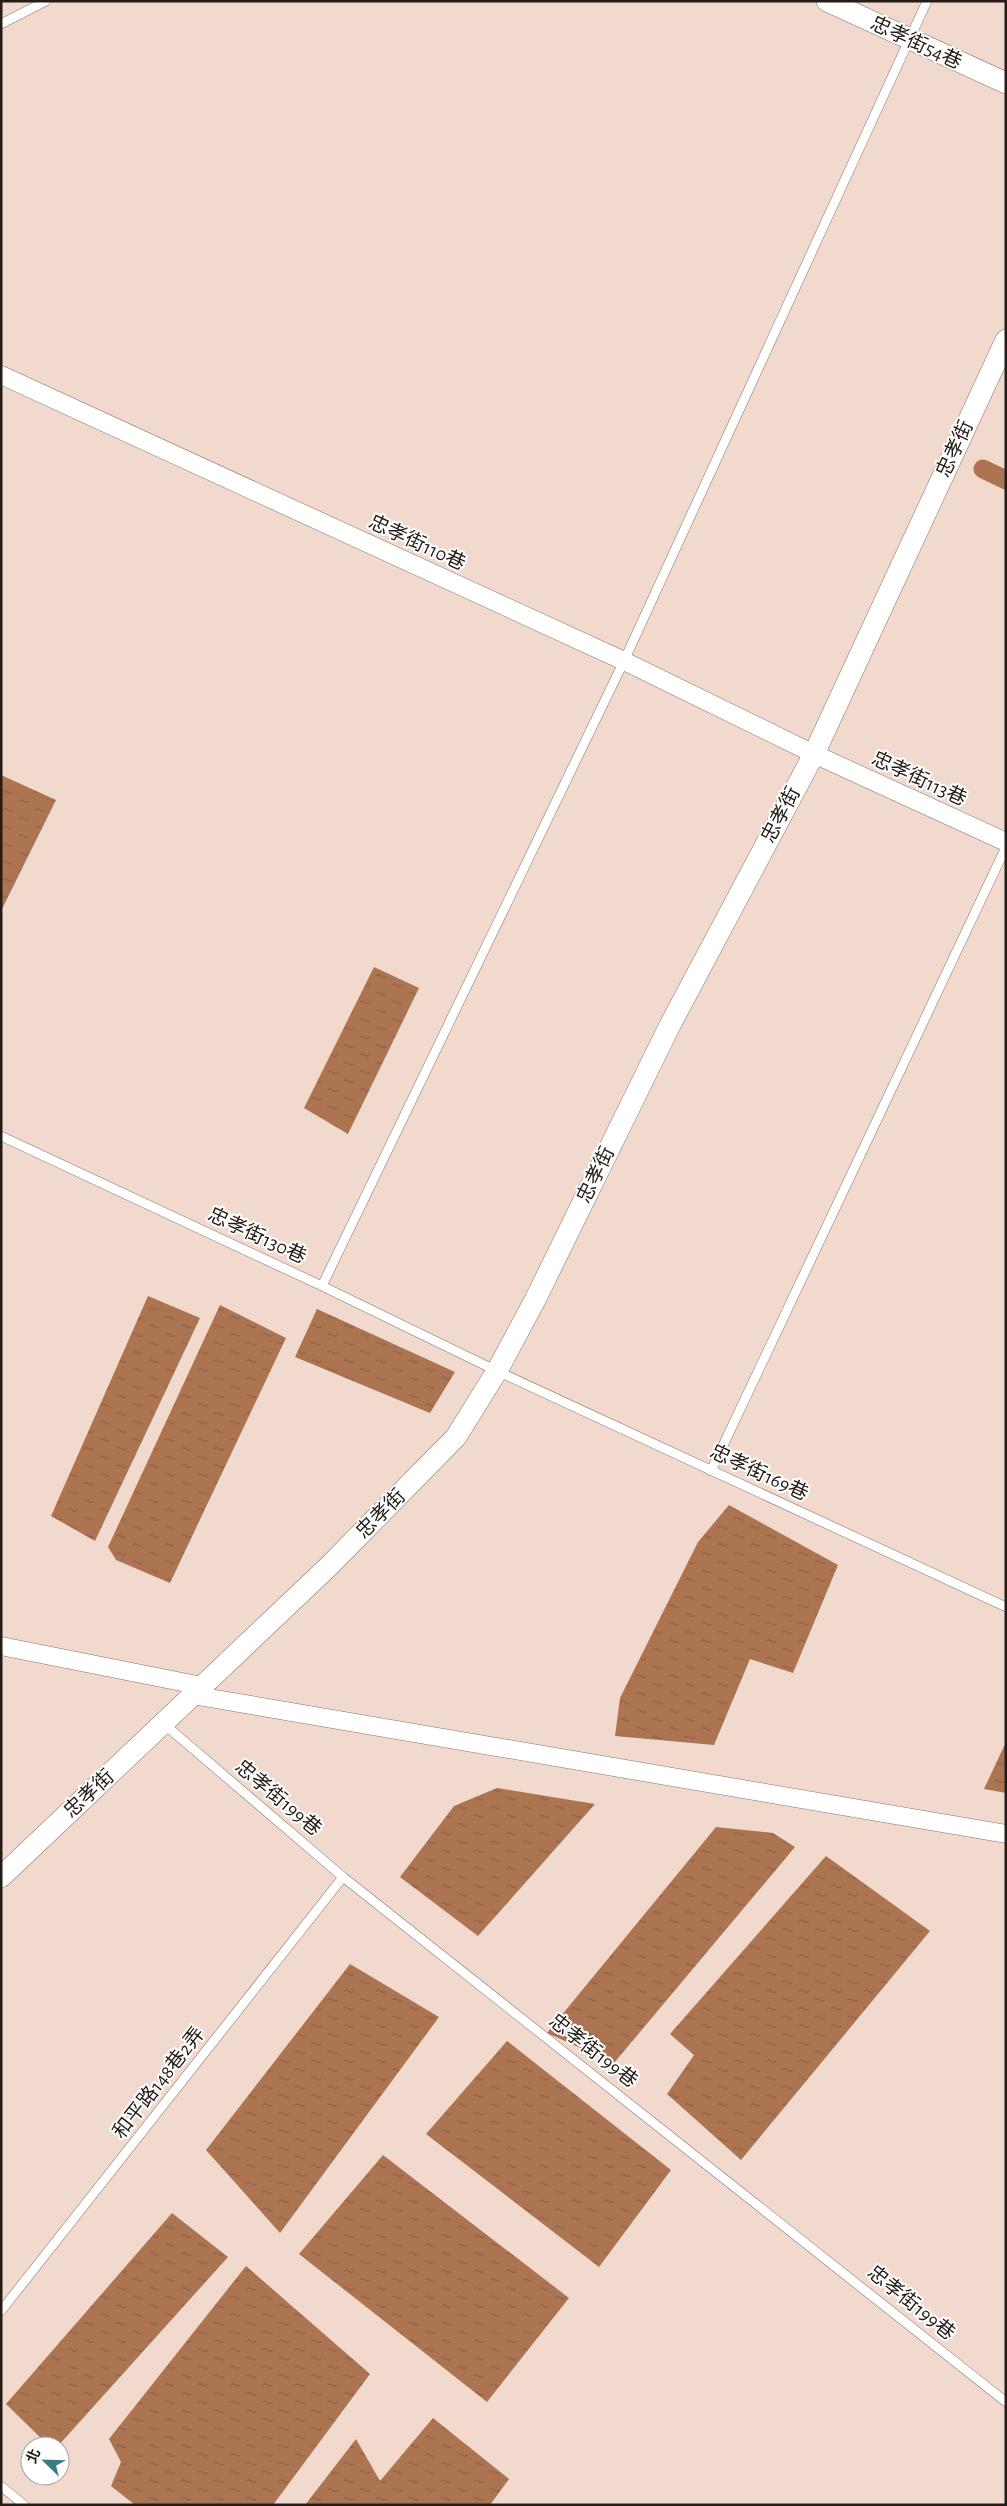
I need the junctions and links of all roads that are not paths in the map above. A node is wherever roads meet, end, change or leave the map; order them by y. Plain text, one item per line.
1 (46, 1) edge
2 (827, 1) edge
3 (928, 1) edge
4 (1, 24) edge
5 (909, 40) junction
6 (1006, 83) edge
7 (1006, 340) edge
8 (1, 375) edge
9 (624, 661) junction
10 (814, 754) junction
11 (1006, 842) edge
12 (1006, 848) edge
13 (1, 1136) edge
14 (322, 1286) junction
15 (497, 1371) junction
16 (711, 1471) junction
17 (1006, 1608) edge
18 (1, 1646) edge
19 (197, 1690) junction
20 (163, 1723) junction
21 (1006, 1834) edge
22 (1, 1877) edge
23 (344, 1877) junction
24 (1, 2311) edge
25 (1006, 2402) edge
26 (1, 2486) edge
27 (24, 2505) edge

1 - 4 lane
2 - 5 street, 忠孝街54巷
3 - 5 lane
5 - 6 street, 忠孝街54巷
5 - 9 lane
7 - 10 street, 忠孝街
8 - 9 street, 忠孝街110巷
9 - 10 street, 忠孝街110巷
9 - 14 lane
10 - 11 street, 忠孝街113巷
10 - 15 street, 忠孝街
12 - 16 lane
13 - 14 lane, 忠孝街130巷
14 - 15 lane, 忠孝街130巷
15 - 16 lane, 忠孝街169巷
15 - 19 street, 忠孝街
16 - 17 lane, 忠孝街169巷
18 - 19 street
19 - 20 street, 忠孝街
19 - 21 street
20 - 22 street, 忠孝街
20 - 23 lane, 忠孝街199巷
23 - 24 lane, 和平路148巷2弄
23 - 25 lane, 忠孝街199巷
26 - 27 lane

